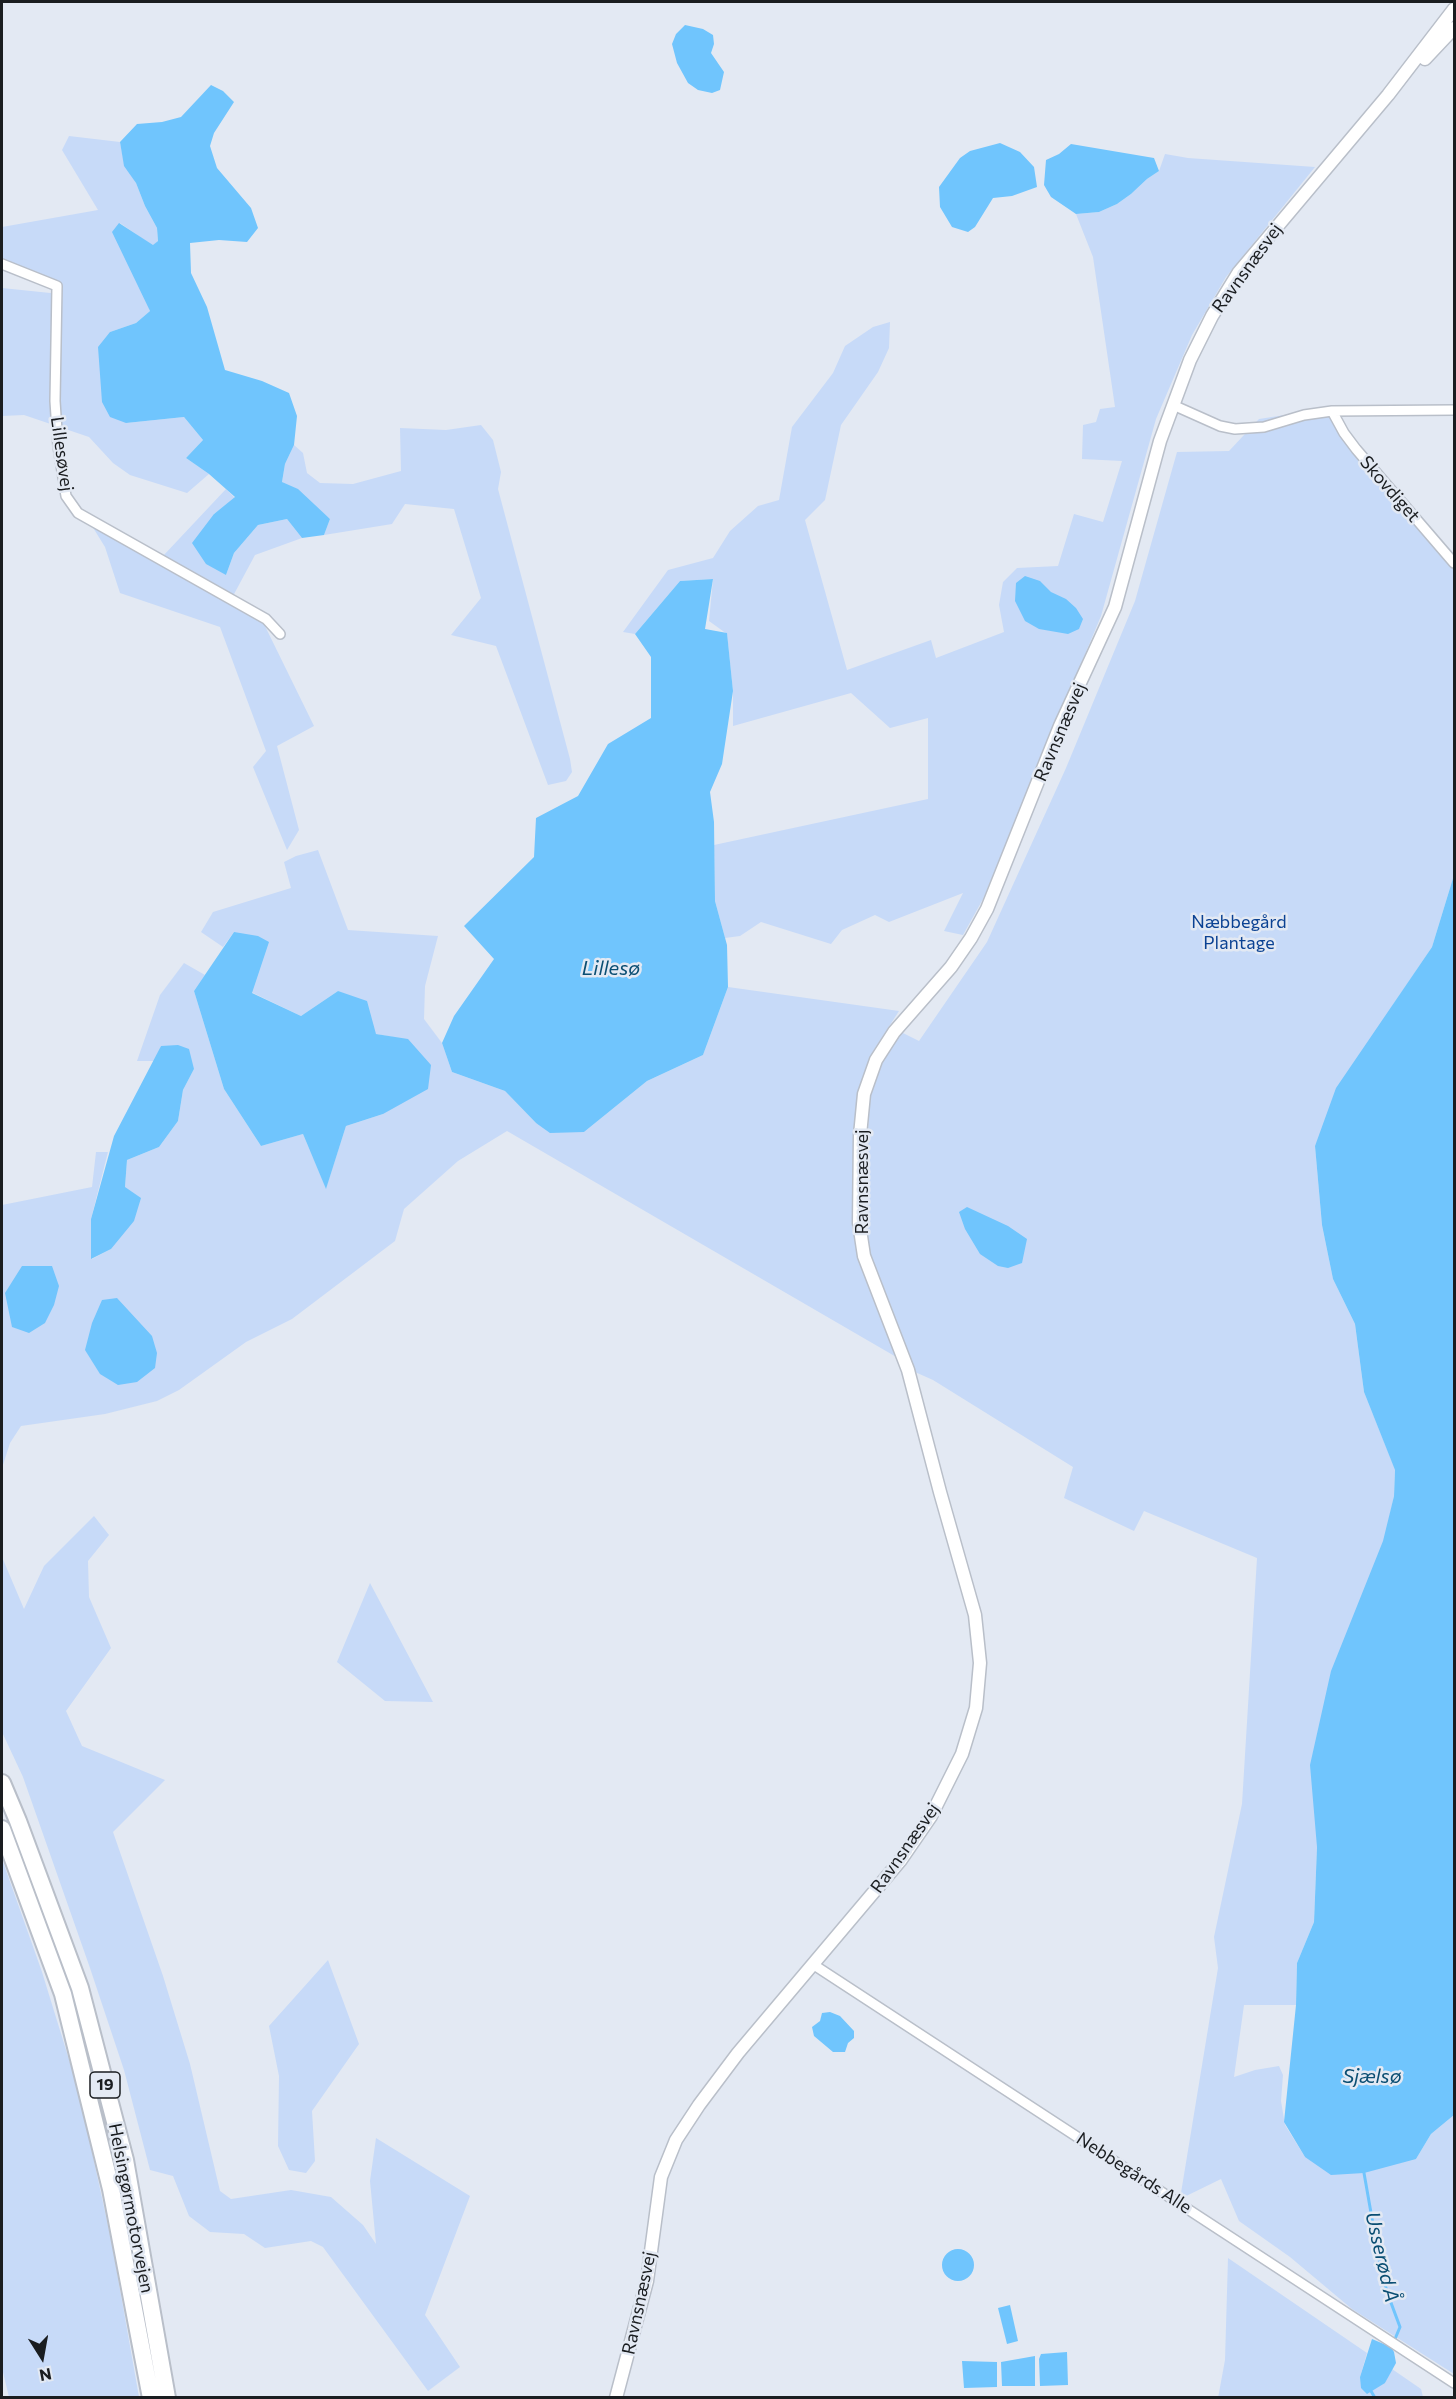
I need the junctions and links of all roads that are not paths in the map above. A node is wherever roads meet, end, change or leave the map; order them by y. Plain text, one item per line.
1 (1455, 9) edge
2 (1455, 28) edge
3 (1388, 95) junction
4 (2, 264) edge
5 (1173, 405) junction
6 (1455, 410) edge
7 (1332, 411) junction
8 (1455, 563) edge
9 (280, 634) dead end
10 (2, 1783) edge
11 (2, 1828) edge
12 (814, 1965) junction
13 (1455, 2383) edge
14 (151, 2397) edge
15 (167, 2397) edge
16 (616, 2397) edge

1 - 3 main road, Ravnsnæsvej
2 - 3 main road, Ravnsnæsvej
3 - 5 main road, Ravnsnæsvej
4 - 9 street, Lillesøvej
5 - 7 street
5 - 12 main road, Ravnsnæsvej
6 - 7 street
7 - 8 street, Skovdiget
10 - 15 highway, Helsingørmotorvejen / 19
11 - 14 highway, Helsingørmotorvejen / 19
12 - 13 street, Nebbegårds Alle
12 - 16 main road, Ravnsnæsvej

